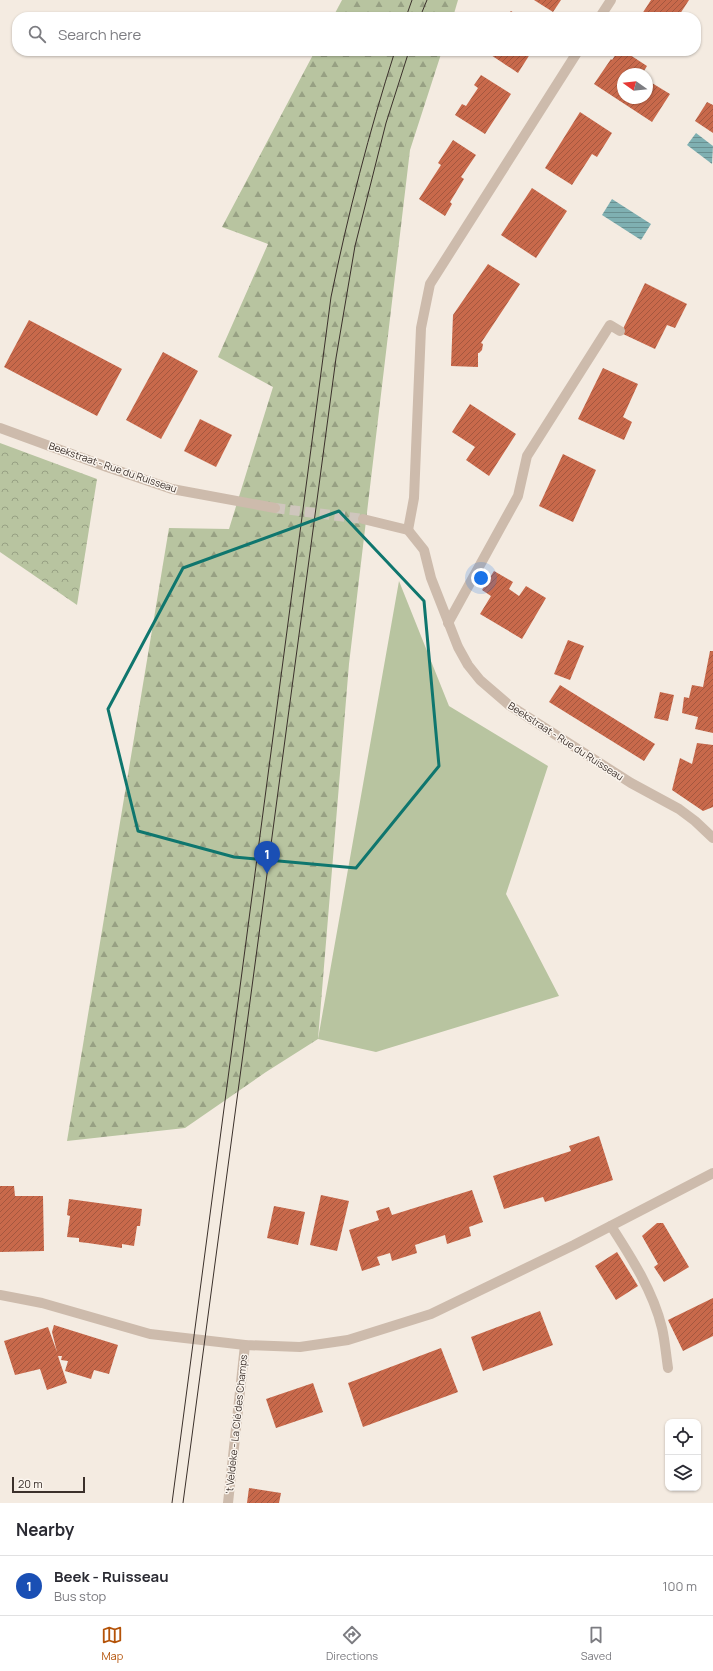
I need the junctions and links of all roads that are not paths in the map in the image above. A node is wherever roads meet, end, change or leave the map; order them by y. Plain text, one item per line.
1 (611, 0) edge
2 (603, 12) edge
3 (575, 56) edge
4 (620, 331) dead end
5 (0, 428) edge
6 (275, 508) tunnel mouth
7 (363, 519) tunnel mouth
8 (408, 530) junction
9 (448, 623) junction
10 (713, 838) edge
11 (713, 1173) edge
12 (611, 1226) junction
13 (0, 1295) edge
14 (245, 1345) junction
15 (668, 1368) dead end
16 (228, 1503) edge

1 - 2 street
3 - 8 street
4 - 9 street
5 - 6 street, Beekstraat - Rue du Ruisseau
7 - 8 street
8 - 9 street, Beekstraat - Rue du Ruisseau
9 - 10 street, Beekstraat - Rue du Ruisseau
11 - 12 street
12 - 14 street
12 - 15 street
13 - 14 street
14 - 16 street, 't Veldeke - La Clé des Champs

